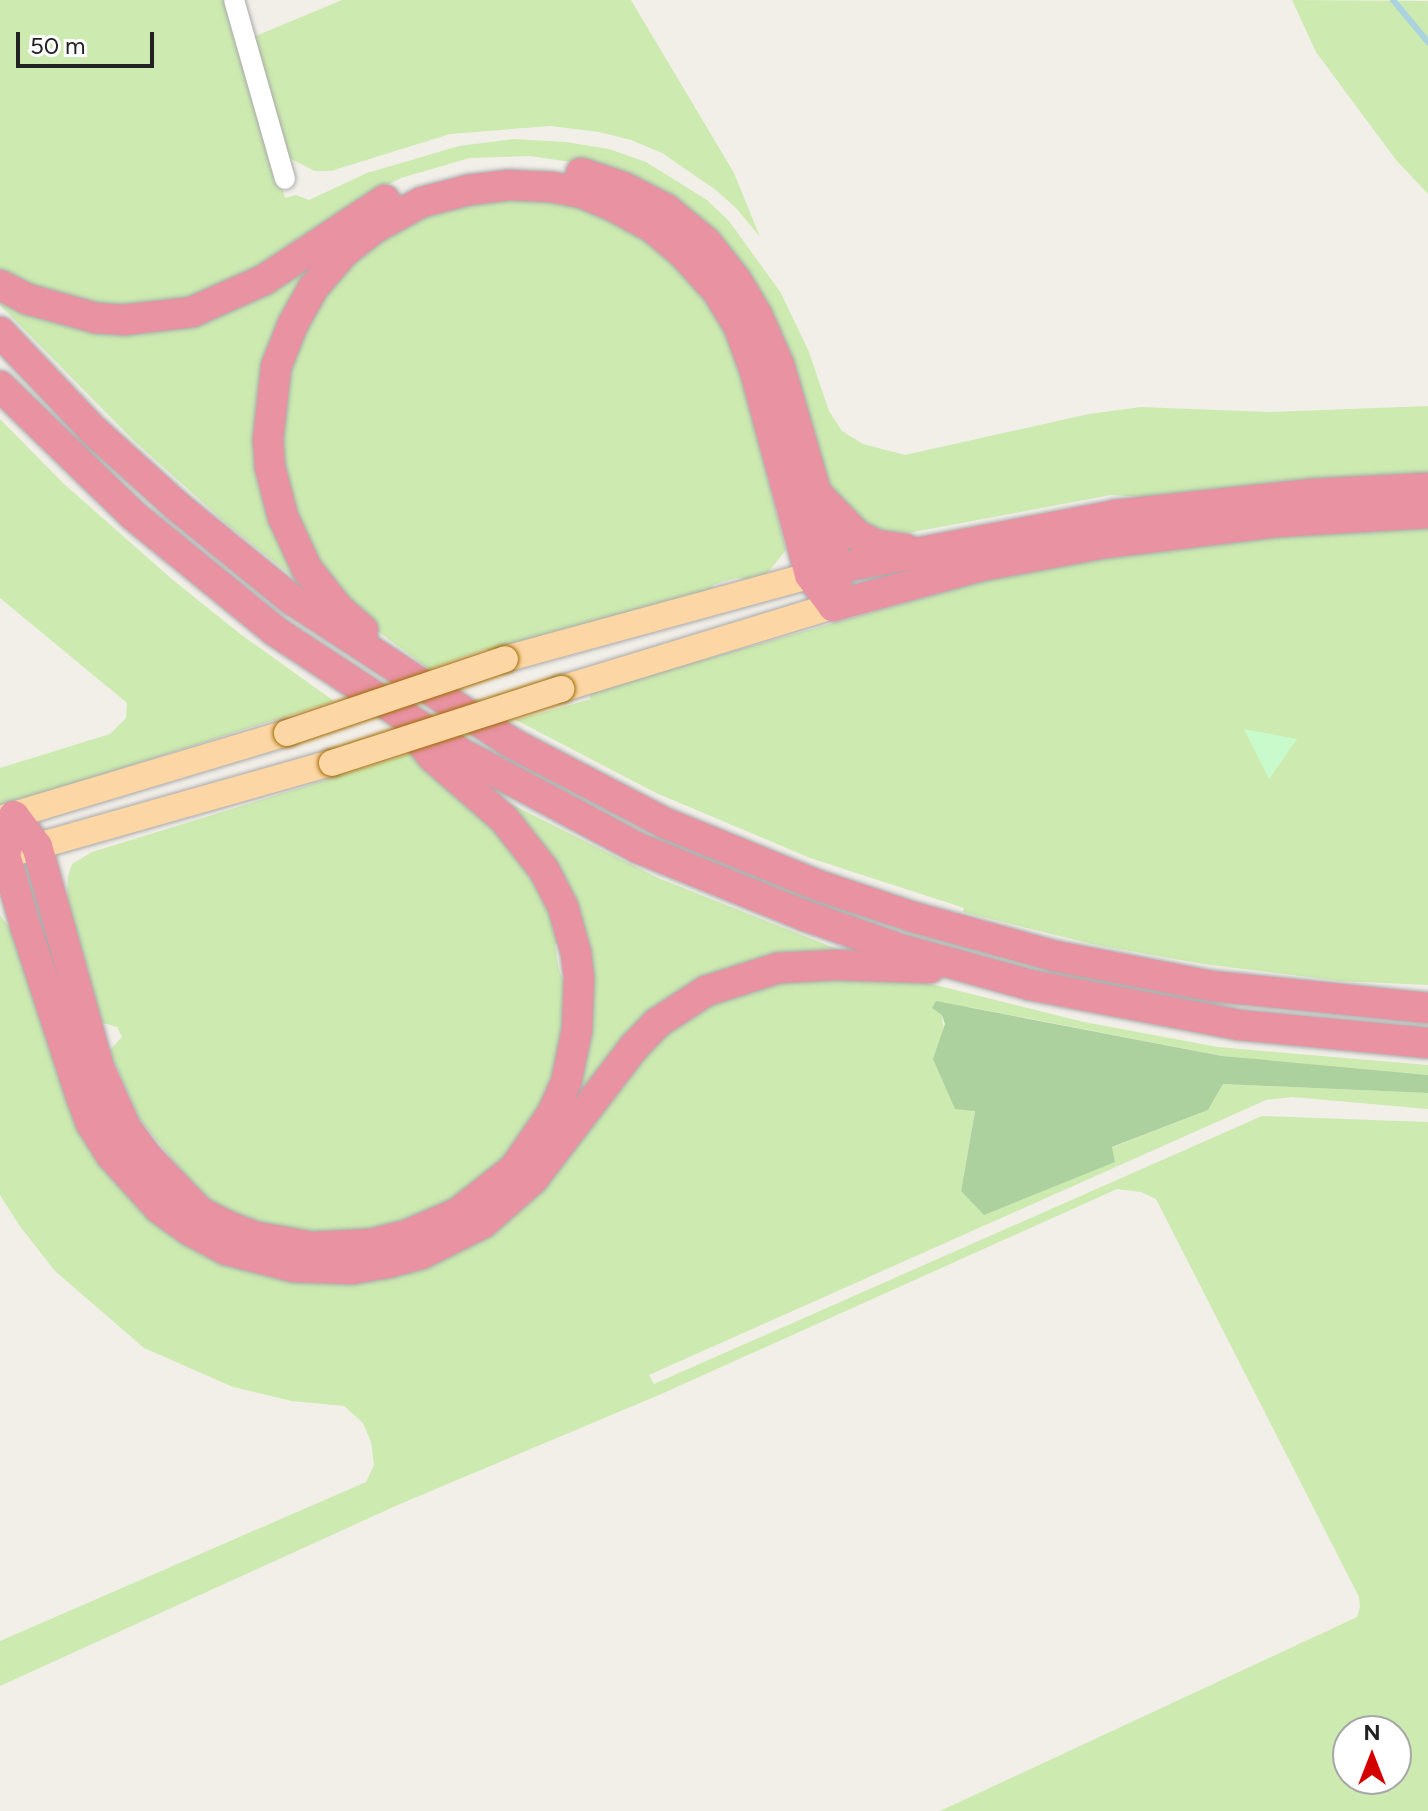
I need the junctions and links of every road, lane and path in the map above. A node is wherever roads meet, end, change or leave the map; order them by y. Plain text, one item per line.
1 (234, 0) edge
2 (285, 179) dead end
3 (0, 285) edge
4 (0, 332) edge
5 (0, 386) edge
6 (1428, 488) edge
7 (818, 496) junction
8 (1428, 513) edge
9 (917, 551) junction
10 (824, 572) junction
11 (833, 606) junction
12 (386, 664) junction
13 (397, 713) junction
14 (7, 818) edge
15 (37, 846) junction
16 (3, 855) edge
17 (0, 903) edge
18 (26, 928) junction
19 (964, 968) junction
20 (1428, 1008) edge
21 (1428, 1043) edge

1 - 2 street
3 - 7 highway
4 - 12 highway
5 - 13 highway
6 - 9 highway
7 - 9 highway
7 - 10 highway
8 - 11 highway
9 - 10 highway
10 - 11 highway
10 - 12 highway
10 - 14 main road, bridge
11 - 15 main road, bridge
12 - 20 highway
13 - 15 highway
13 - 19 highway
14 - 15 highway
14 - 16 highway
15 - 16 main road
16 - 18 highway
17 - 18 highway
18 - 19 highway
19 - 21 highway

